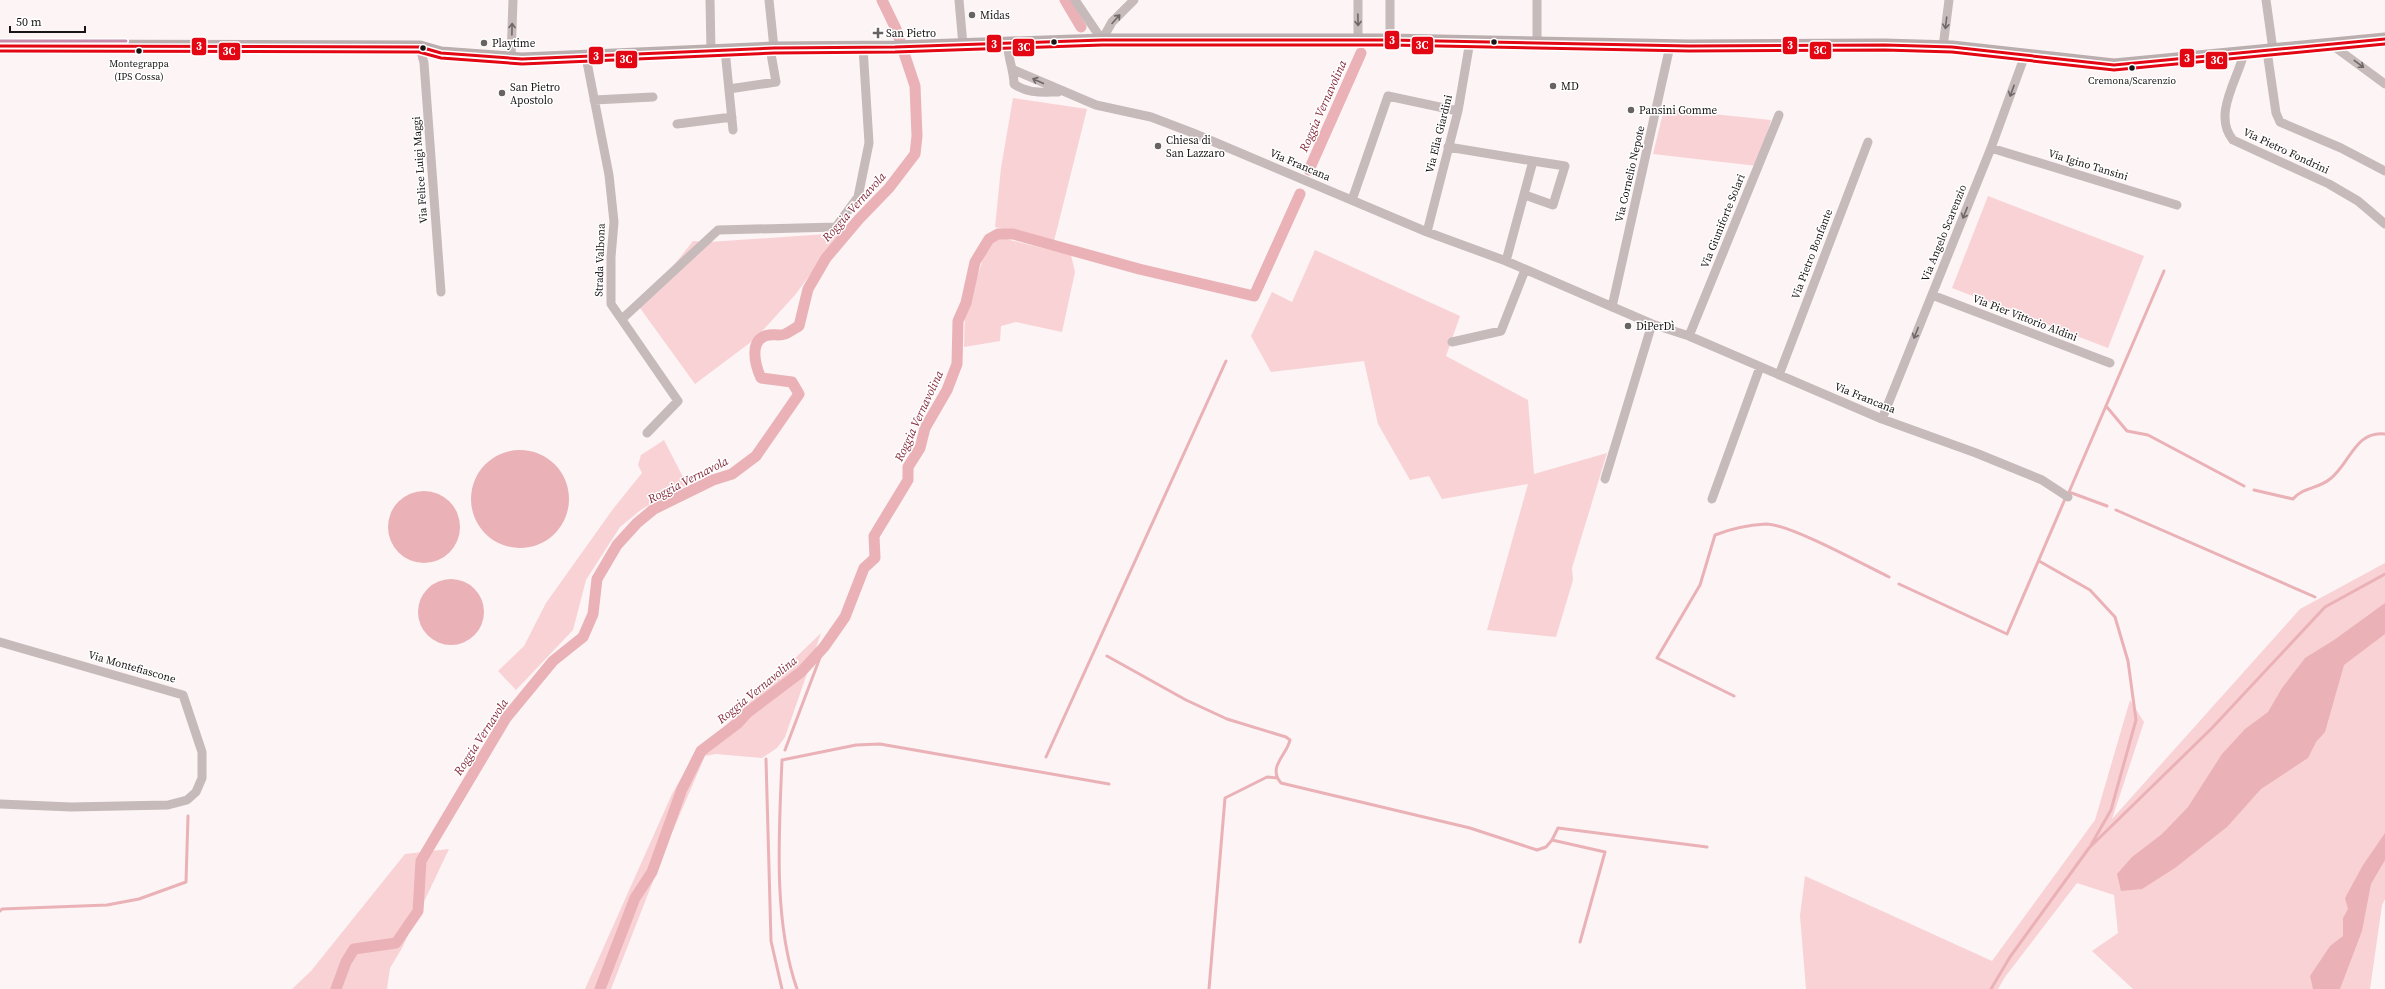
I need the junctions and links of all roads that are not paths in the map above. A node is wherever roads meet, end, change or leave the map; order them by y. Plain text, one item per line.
1 (513, 0) edge
2 (710, 0) edge
3 (769, 0) edge
4 (959, 0) edge
5 (1075, 0) edge
6 (1134, 0) edge
7 (1358, 0) edge
8 (1390, 0) edge
9 (1536, 0) edge
10 (1949, 0) edge
11 (2266, 0) edge
12 (2385, 39) edge
13 (1102, 40) junction
14 (1358, 40) junction
15 (1390, 40) junction
16 (1470, 41) junction
17 (1008, 42) junction
18 (1537, 43) junction
19 (963, 45) junction
20 (2332, 45) junction
21 (0, 46) edge
22 (1670, 46) junction
23 (420, 47) junction
24 (863, 47) junction
25 (1943, 47) junction
26 (772, 48) junction
27 (725, 50) junction
28 (2270, 50) junction
29 (711, 51) junction
30 (2244, 53) junction
31 (2025, 55) junction
32 (586, 57) junction
33 (511, 58) junction
34 (1014, 70) junction
35 (2385, 84) edge
36 (729, 89) junction
37 (1063, 92) junction
38 (653, 97) dead end
39 (594, 100) junction
40 (1458, 111) junction
41 (1778, 115) dead end
42 (732, 117) junction
43 (678, 124) dead end
44 (733, 130) dead end
45 (1868, 142) dead end
46 (1448, 147) junction
47 (1991, 148) junction
48 (1533, 162) junction
49 (2385, 171) edge
50 (1525, 195) junction
51 (1352, 200) junction
52 (2177, 205) dead end
53 (2385, 224) edge
54 (1427, 232) junction
55 (1506, 261) junction
56 (1525, 270) junction
57 (441, 292) dead end
58 (1932, 295) junction
59 (1612, 307) junction
60 (622, 319) junction
61 (1652, 324) junction
62 (1689, 336) junction
63 (1452, 342) dead end
64 (2110, 363) dead end
65 (1760, 367) junction
66 (1779, 375) junction
67 (1882, 419) junction
68 (647, 434) dead end
69 (1605, 479) dead end
70 (2068, 498) dead end
71 (1712, 499) dead end
72 (0, 642) edge
73 (0, 804) edge

33 -> 1 street
2 - 29 street
3 - 26 street
4 - 19 street
5 - 13 street
13 -> 6 street
7 -> 14 street
8 - 15 street
9 - 18 street
10 -> 25 street
11 - 28 street
12 - 20 main road
13 - 14 main road
13 - 17 main road
14 - 15 main road
15 - 16 main road
16 - 18 main road
16 - 40 street, Via Elia Giardini
17 - 19 main road
17 - 34 street, Via Francana
18 - 22 main road
19 - 24 main road
20 - 28 main road
20 -> 35 street
21 - 23 main road
22 - 25 main road
22 - 59 street, Via Cornelio Nepote
23 - 33 main road
23 - 57 street, Via Felice Luigi Maggi
24 - 26 main road
24 - 60 street
25 - 31 main road
26 - 27 main road
26 - 36 street
27 - 29 main road
27 - 36 street
28 - 30 main road
28 - 49 street
29 - 32 main road
30 - 31 main road
30 - 53 street, Via Pietro Fondrini
31 -> 47 street, Via Angelo Scarenzio
32 - 33 main road
32 - 39 street, Strada Valbona
37 -> 34 street, Via Francana
34 - 37 street, Via Francana
36 - 42 street
37 - 51 street, Via Francana
38 - 39 street
39 - 60 street, Strada Valbona
40 - 46 street, Via Elia Giardini
40 - 51 street
41 - 62 street, Via Giuniforte Solari
42 - 43 street
42 - 44 street
45 - 66 street, Via Pietro Bonfante
46 - 48 street
46 - 54 street, Via Elia Giardini
47 - 52 street, Via Igino Tansini
47 -> 58 street, Via Angelo Scarenzio
48 - 50 street
48 - 50 street
50 - 55 street
51 - 54 street, Via Francana
54 - 55 street, Via Francana
55 - 56 street, Via Francana
56 - 59 street, Via Francana
56 - 63 street
58 - 64 street, Via Pier Vittorio Aldini
58 -> 67 street, Via Angelo Scarenzio
59 - 61 street, Via Francana
60 - 68 street, Strada Valbona
61 - 62 street, Via Francana
61 - 69 street
62 - 65 street, Via Francana
65 - 66 street, Via Francana
65 - 71 street
66 - 67 street, Via Francana
67 - 70 street, Via Francana
72 - 73 street, Via Montefiascone

